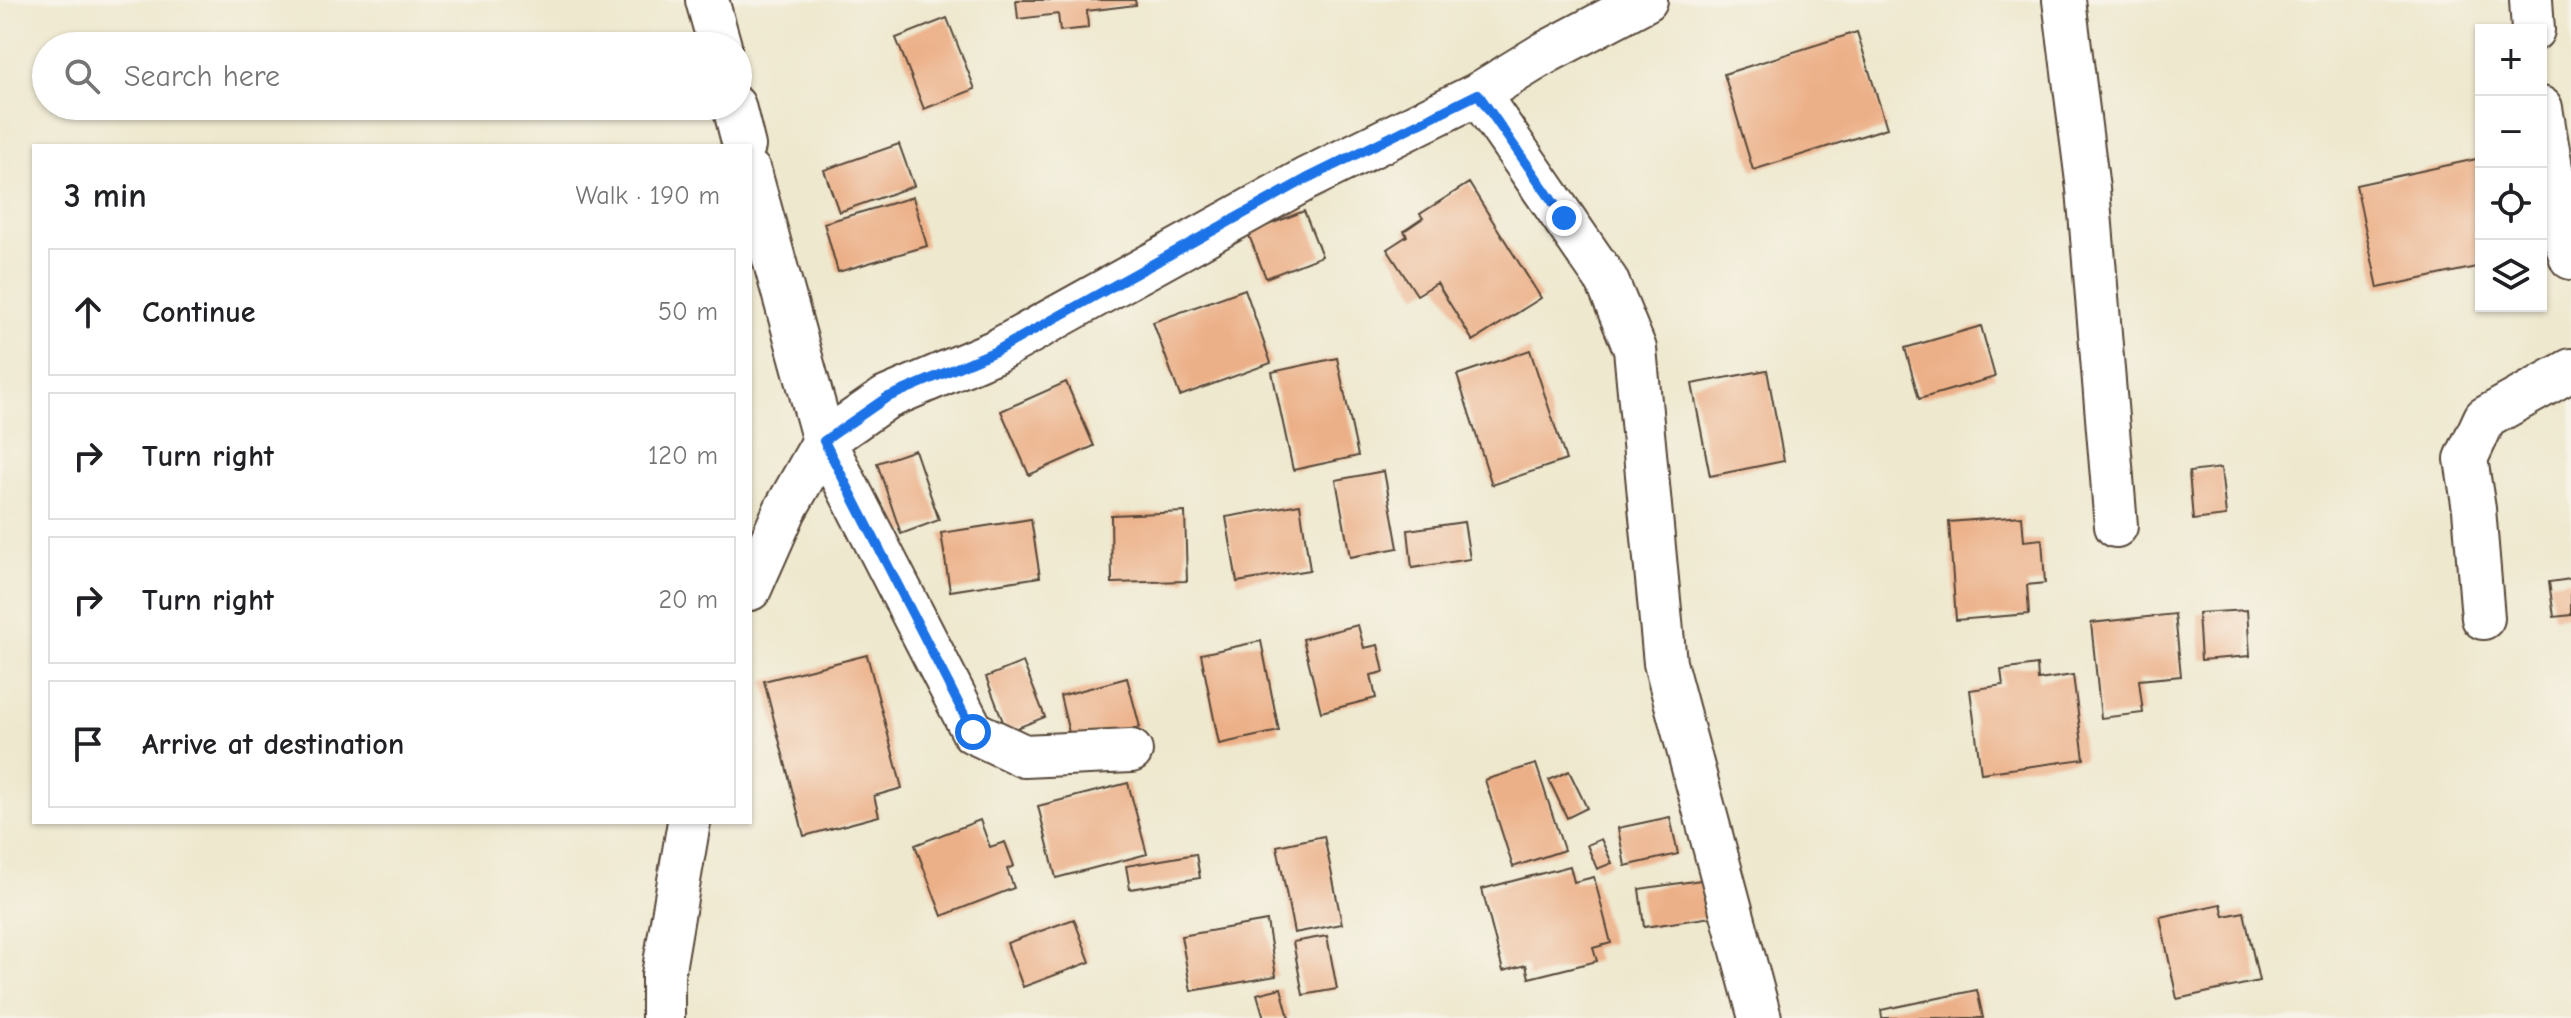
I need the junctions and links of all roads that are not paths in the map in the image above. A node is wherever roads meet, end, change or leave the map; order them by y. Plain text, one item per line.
1 (707, 0) edge
2 (1646, 0) edge
3 (2064, 0) edge
4 (2531, 0) edge
5 (2533, 24) edge
6 (716, 32) edge
7 (1478, 94) junction
8 (738, 120) edge
9 (744, 144) edge
10 (2547, 144) edge
11 (752, 179) edge
12 (2571, 258) edge
13 (2571, 370) edge
14 (824, 441) junction
15 (2116, 526) dead end
16 (752, 584) edge
17 (2483, 618) dead end
18 (1131, 751) dead end
19 (689, 824) edge
20 (663, 1018) edge
21 (1760, 1018) edge

1 - 6 street
2 - 7 street
3 - 15 street
4 - 5 street
7 - 14 street
7 - 21 street
8 - 9 street
10 - 12 street
11 - 14 street
13 - 17 street
14 - 16 street
14 - 18 street
19 - 20 street

